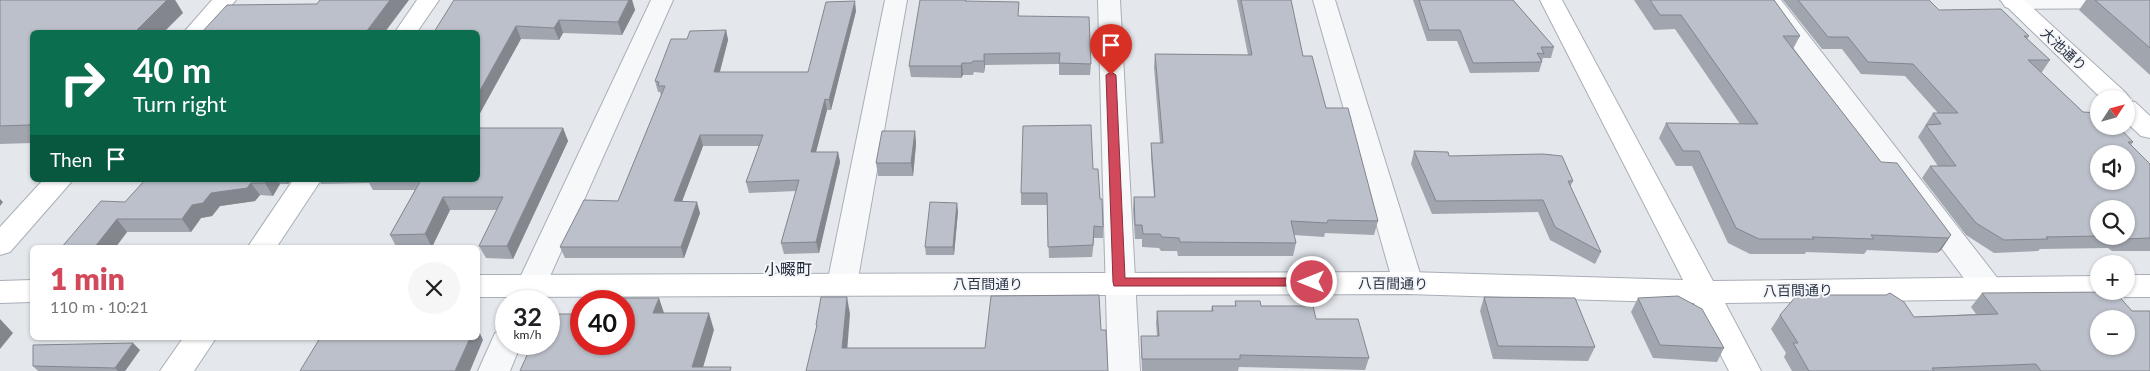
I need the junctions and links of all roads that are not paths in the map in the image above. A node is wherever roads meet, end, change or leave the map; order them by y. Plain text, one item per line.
1 (225, 0) edge
2 (428, 0) edge
3 (662, 0) edge
4 (896, 0) edge
5 (1109, 0) edge
6 (1324, 0) edge
7 (1551, 0) edge
8 (1768, 0) edge
9 (2012, 1) edge
10 (2150, 1) edge
11 (197, 30) edge
12 (407, 30) edge
13 (2107, 90) edge
14 (2135, 116) edge
15 (2150, 130) edge
16 (57, 182) edge
17 (306, 182) edge
18 (0, 245) edge
19 (263, 245) edge
20 (1119, 282) junction
21 (1408, 282) junction
22 (842, 284) junction
23 (480, 286) edge
24 (2090, 286) edge
25 (2135, 286) edge
26 (2150, 286) edge
27 (1988, 288) junction
28 (506, 290) edge
29 (528, 290) edge
30 (0, 292) edge
31 (30, 292) edge
32 (560, 292) edge
33 (1702, 292) junction
34 (199, 340) edge
35 (501, 355) edge
36 (176, 371) edge
37 (494, 371) edge
38 (1124, 371) edge
39 (1745, 371) edge

1 - 11 street
2 - 12 street
3 - 29 street
4 - 22 street
5 - 20 street
6 - 21 street
7 - 33 street
8 - 27 street
9 - 10 street
9 - 13 street, 大池通り
14 - 15 street
16 - 18 street
17 - 19 street
20 - 21 street, 八百間通り
20 - 22 street, 八百間通り
20 - 38 street
21 - 33 street, 八百間通り
22 - 32 street, 八百間通り
23 - 28 street, 八百間通り
24 - 27 street, 八百間通り
25 - 26 street
27 - 33 street, 八百間通り
30 - 31 street
33 - 39 street
34 - 36 street
35 - 37 street

